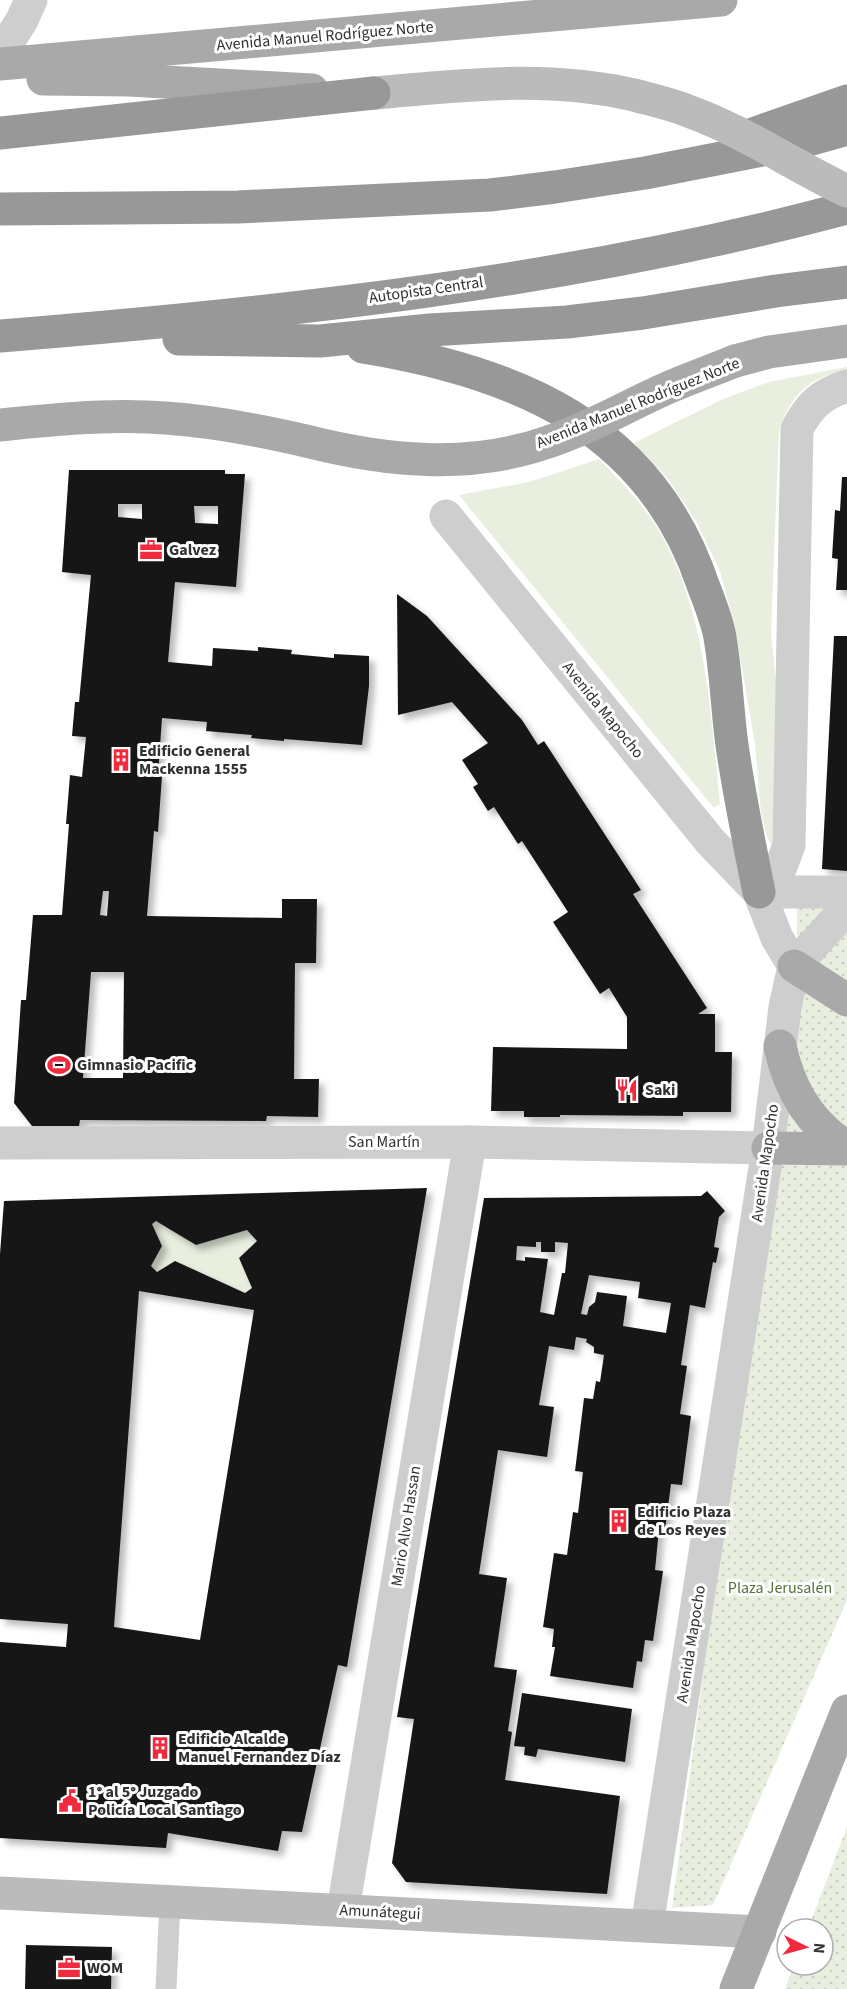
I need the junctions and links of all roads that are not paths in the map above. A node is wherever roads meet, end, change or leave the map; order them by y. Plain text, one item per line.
1 (31, 0) edge
2 (721, 0) edge
3 (0, 55) edge
4 (0, 64) edge
5 (0, 79) edge
6 (374, 93) junction
7 (847, 100) edge
8 (847, 129) edge
9 (0, 133) edge
10 (645, 173) junction
11 (847, 191) edge
12 (847, 208) edge
13 (0, 209) edge
14 (847, 282) edge
15 (0, 336) edge
16 (320, 340) junction
17 (847, 341) edge
18 (847, 386) edge
19 (0, 425) edge
20 (446, 516) dead end
21 (759, 892) junction
22 (847, 892) edge
23 (847, 908) edge
24 (794, 966) junction
25 (847, 1000) edge
26 (780, 1046) junction
27 (470, 1142) junction
28 (0, 1143) edge
29 (768, 1148) junction
30 (847, 1148) edge
31 (847, 1711) edge
32 (0, 1893) edge
33 (170, 1902) junction
34 (343, 1910) junction
35 (647, 1926) junction
36 (760, 1932) junction
37 (166, 1989) edge
38 (736, 1989) edge

1 - 3 street
2 - 4 main road, Avenida Manuel Rodríguez Norte
5 - 6 main road
6 - 9 highway
6 - 11 main road, bridge
7 - 10 highway
8 - 10 highway
10 - 13 highway
12 - 15 highway, Autopista Central
14 - 16 highway
15 - 16 highway
16 - 21 highway
17 - 19 main road, Avenida Manuel Rodríguez Norte, bridge
18 - 21 street
20 - 21 street, Avenida Mapocho
21 - 22 street
21 - 24 street, Avenida Mapocho
23 - 24 street
24 - 25 main road
24 - 26 street, Avenida Mapocho
26 - 29 street, Avenida Mapocho
26 - 30 main road
27 - 28 street, San Martín
27 - 29 street, San Martín
27 - 34 street, Mario Alvo Hassan
29 - 30 main road
29 - 35 street, Avenida Mapocho
31 - 36 main road
32 - 33 main road, Amunátegui
33 - 34 main road, Amunátegui
33 - 37 lane
34 - 35 main road, Amunátegui
35 - 36 main road, Amunátegui
36 - 38 main road

